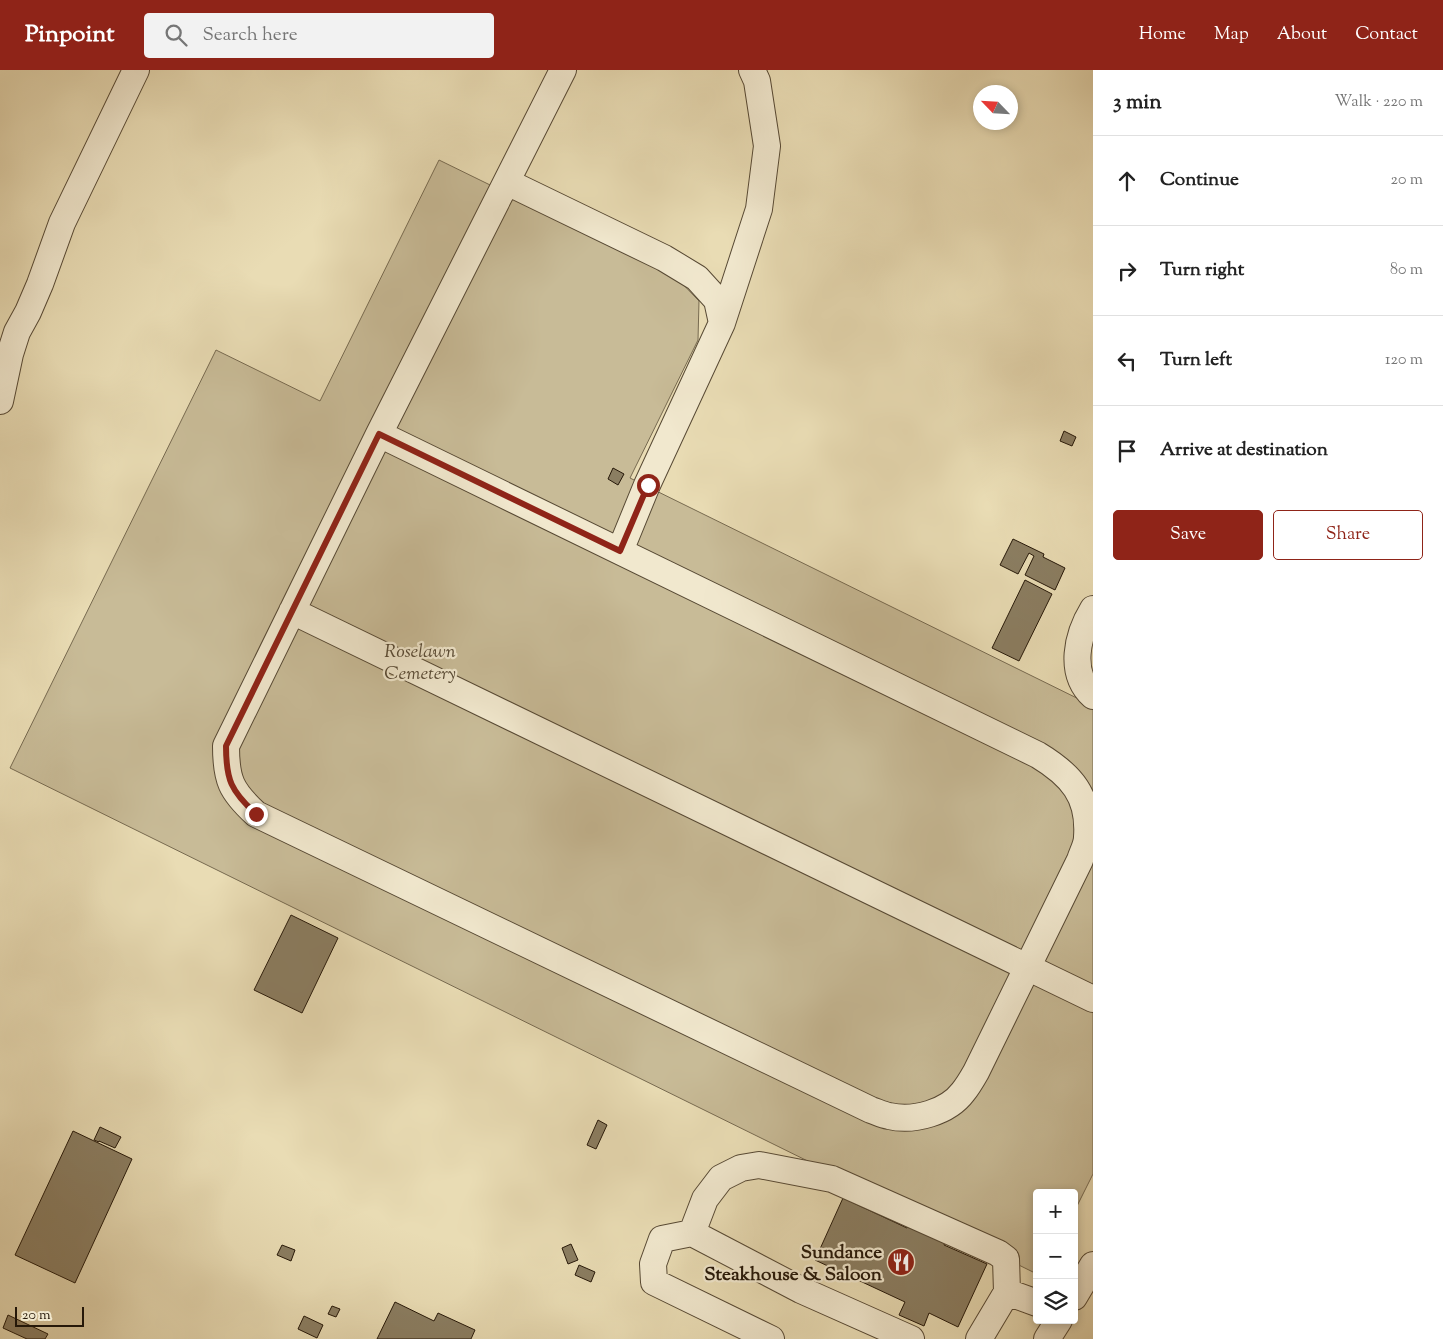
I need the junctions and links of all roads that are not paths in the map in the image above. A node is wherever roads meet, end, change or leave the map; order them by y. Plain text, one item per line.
1 (136, 70) edge
2 (563, 70) edge
3 (752, 70) edge
4 (507, 182) junction
5 (722, 323) junction
6 (0, 401) edge
7 (379, 434) junction
8 (620, 551) junction
9 (1093, 609) edge
10 (292, 611) junction
11 (1093, 696) edge
12 (1027, 967) junction
13 (1093, 999) edge
14 (692, 1233) junction
15 (1093, 1266) edge
16 (1078, 1290) edge
17 (1007, 1292) junction
18 (1033, 1302) edge
19 (1056, 1324) edge
20 (771, 1339) edge
21 (911, 1339) edge
22 (979, 1339) edge
23 (1047, 1339) edge

1 - 6 street
2 - 4 street
3 - 5 street
4 - 5 street
4 - 7 street
5 - 8 street
7 - 8 street
7 - 10 street
8 - 12 street
9 - 11 street
10 - 12 street
10 - 12 street
12 - 13 street
14 - 17 street
14 - 20 street
14 - 21 street
15 - 16 street
17 - 18 street
17 - 22 street
19 - 23 street

